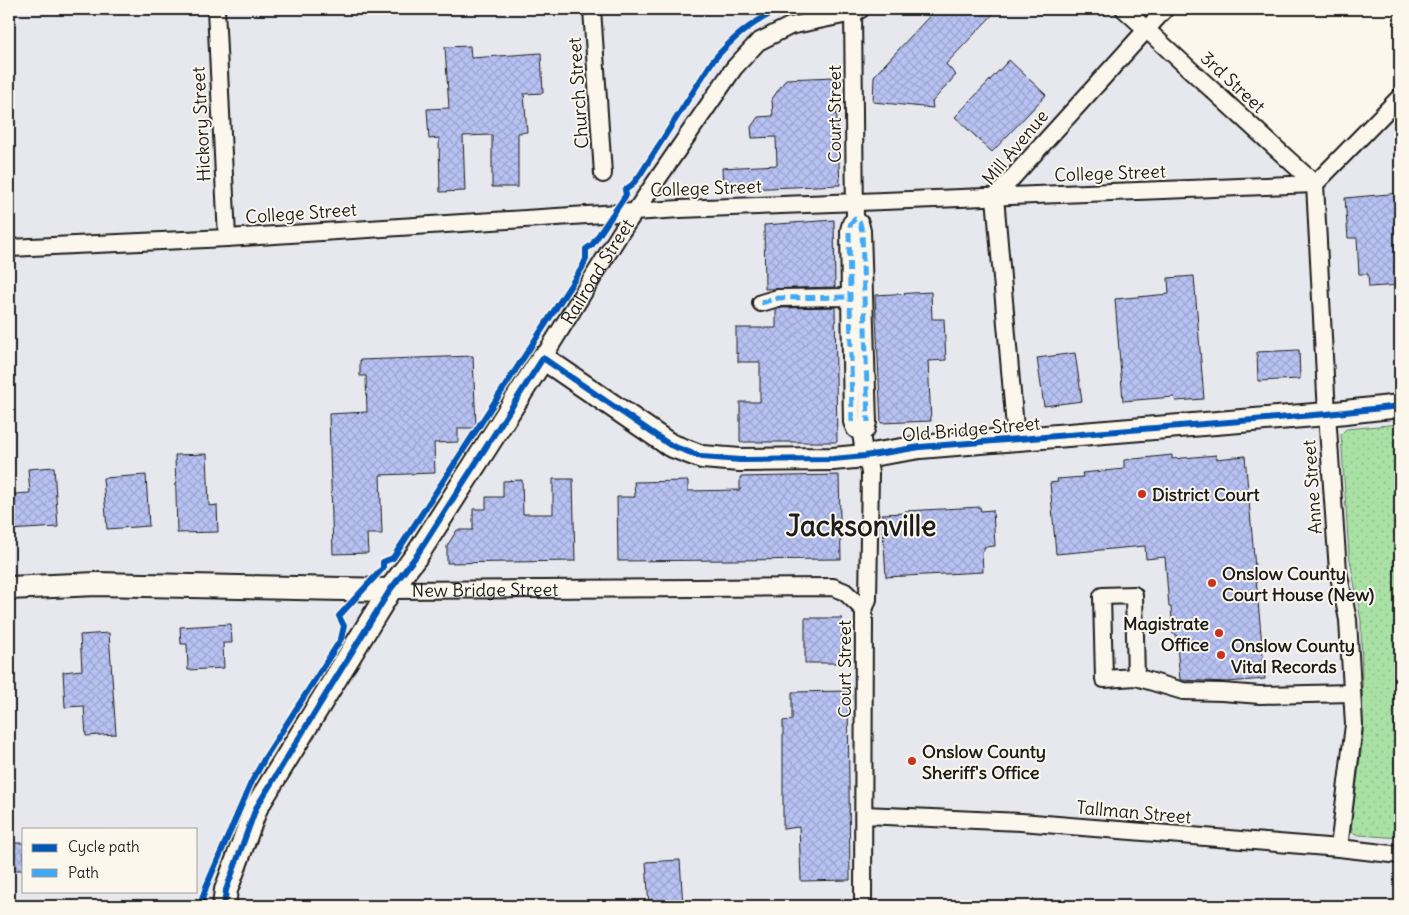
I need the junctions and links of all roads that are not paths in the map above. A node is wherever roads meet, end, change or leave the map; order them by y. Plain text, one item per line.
1 (216, 9) edge
2 (592, 9) edge
3 (1124, 9) edge
4 (1165, 9) edge
5 (856, 10) edge
6 (1147, 29) junction
7 (1400, 97) edge
8 (603, 174) dead end
9 (1315, 184) junction
10 (995, 197) junction
11 (854, 202) junction
12 (635, 211) junction
13 (854, 220) junction
14 (227, 238) junction
15 (9, 248) edge
16 (850, 297) junction
17 (761, 303) dead end
18 (543, 358) junction
19 (1400, 406) edge
20 (1327, 414) junction
21 (861, 433) junction
22 (1016, 439) junction
23 (865, 456) junction
24 (9, 588) edge
25 (390, 590) junction
26 (864, 610) junction
27 (1136, 677) junction
28 (1352, 693) junction
29 (864, 815) junction
30 (1339, 848) junction
31 (1400, 855) edge
32 (224, 906) edge
33 (864, 906) edge

1 - 14 street, Hickory Street
2 - 8 street, Church Street
3 - 6 street, 3rd Street
4 - 6 street, Mill Avenue
5 - 11 street, Court Street
5 - 12 street, Railroad Street
6 - 9 street, 3rd Street
6 - 10 street, Mill Avenue
7 - 9 street
9 - 10 street, College Street
9 - 20 street, Anne Street
10 - 11 street, College Street
10 - 22 street, Mill Avenue
11 - 12 street, College Street
11 - 13 street, Court Street
12 - 14 street, College Street
12 - 18 street, Railroad Street
13 - 16 street, Court Street
13 - 21 street, Court Street
14 - 15 street, College Street
16 - 17 street
16 - 21 street, Court Street
18 - 23 main road, Old Bridge Street
18 - 25 main road, Railroad Street
19 - 20 main road, Old Bridge Street
20 - 22 main road, Old Bridge Street
20 - 28 street, Anne Street
21 - 23 street, Court Street
22 - 23 main road, Old Bridge Street
23 - 26 street, Court Street
24 - 25 main road, New Bridge Street
25 - 26 street, New Bridge Street
25 - 32 main road, Railroad Street
26 - 29 street, Court Street
27 - 27 street
27 - 28 street
28 - 30 street, Anne Street
29 - 30 street, Tallman Street
29 - 33 street, Court Street
30 - 31 street, Tallman Street

